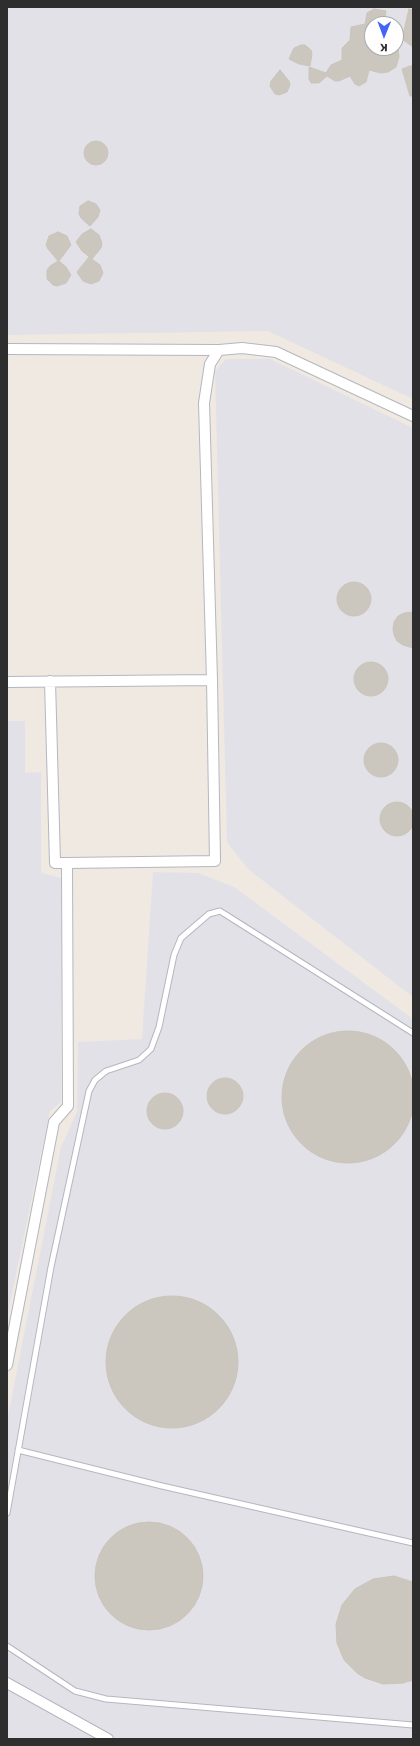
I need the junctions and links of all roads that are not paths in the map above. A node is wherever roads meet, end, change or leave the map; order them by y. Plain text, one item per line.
1 (7, 349) edge
2 (220, 350) junction
3 (413, 416) edge
4 (212, 680) junction
5 (50, 681) junction
6 (7, 682) edge
7 (67, 863) junction
8 (413, 1032) edge
9 (7, 1364) edge
10 (18, 1450) junction
11 (7, 1513) edge
12 (413, 1543) edge
13 (7, 1646) edge
14 (7, 1683) edge
15 (413, 1724) edge
16 (108, 1739) edge

1 - 2 street
2 - 3 street
2 - 4 street
4 - 5 street
4 - 7 street
5 - 6 street
5 - 7 street
7 - 9 street
8 - 10 lane
10 - 11 lane
10 - 12 lane
13 - 15 lane
14 - 16 street

